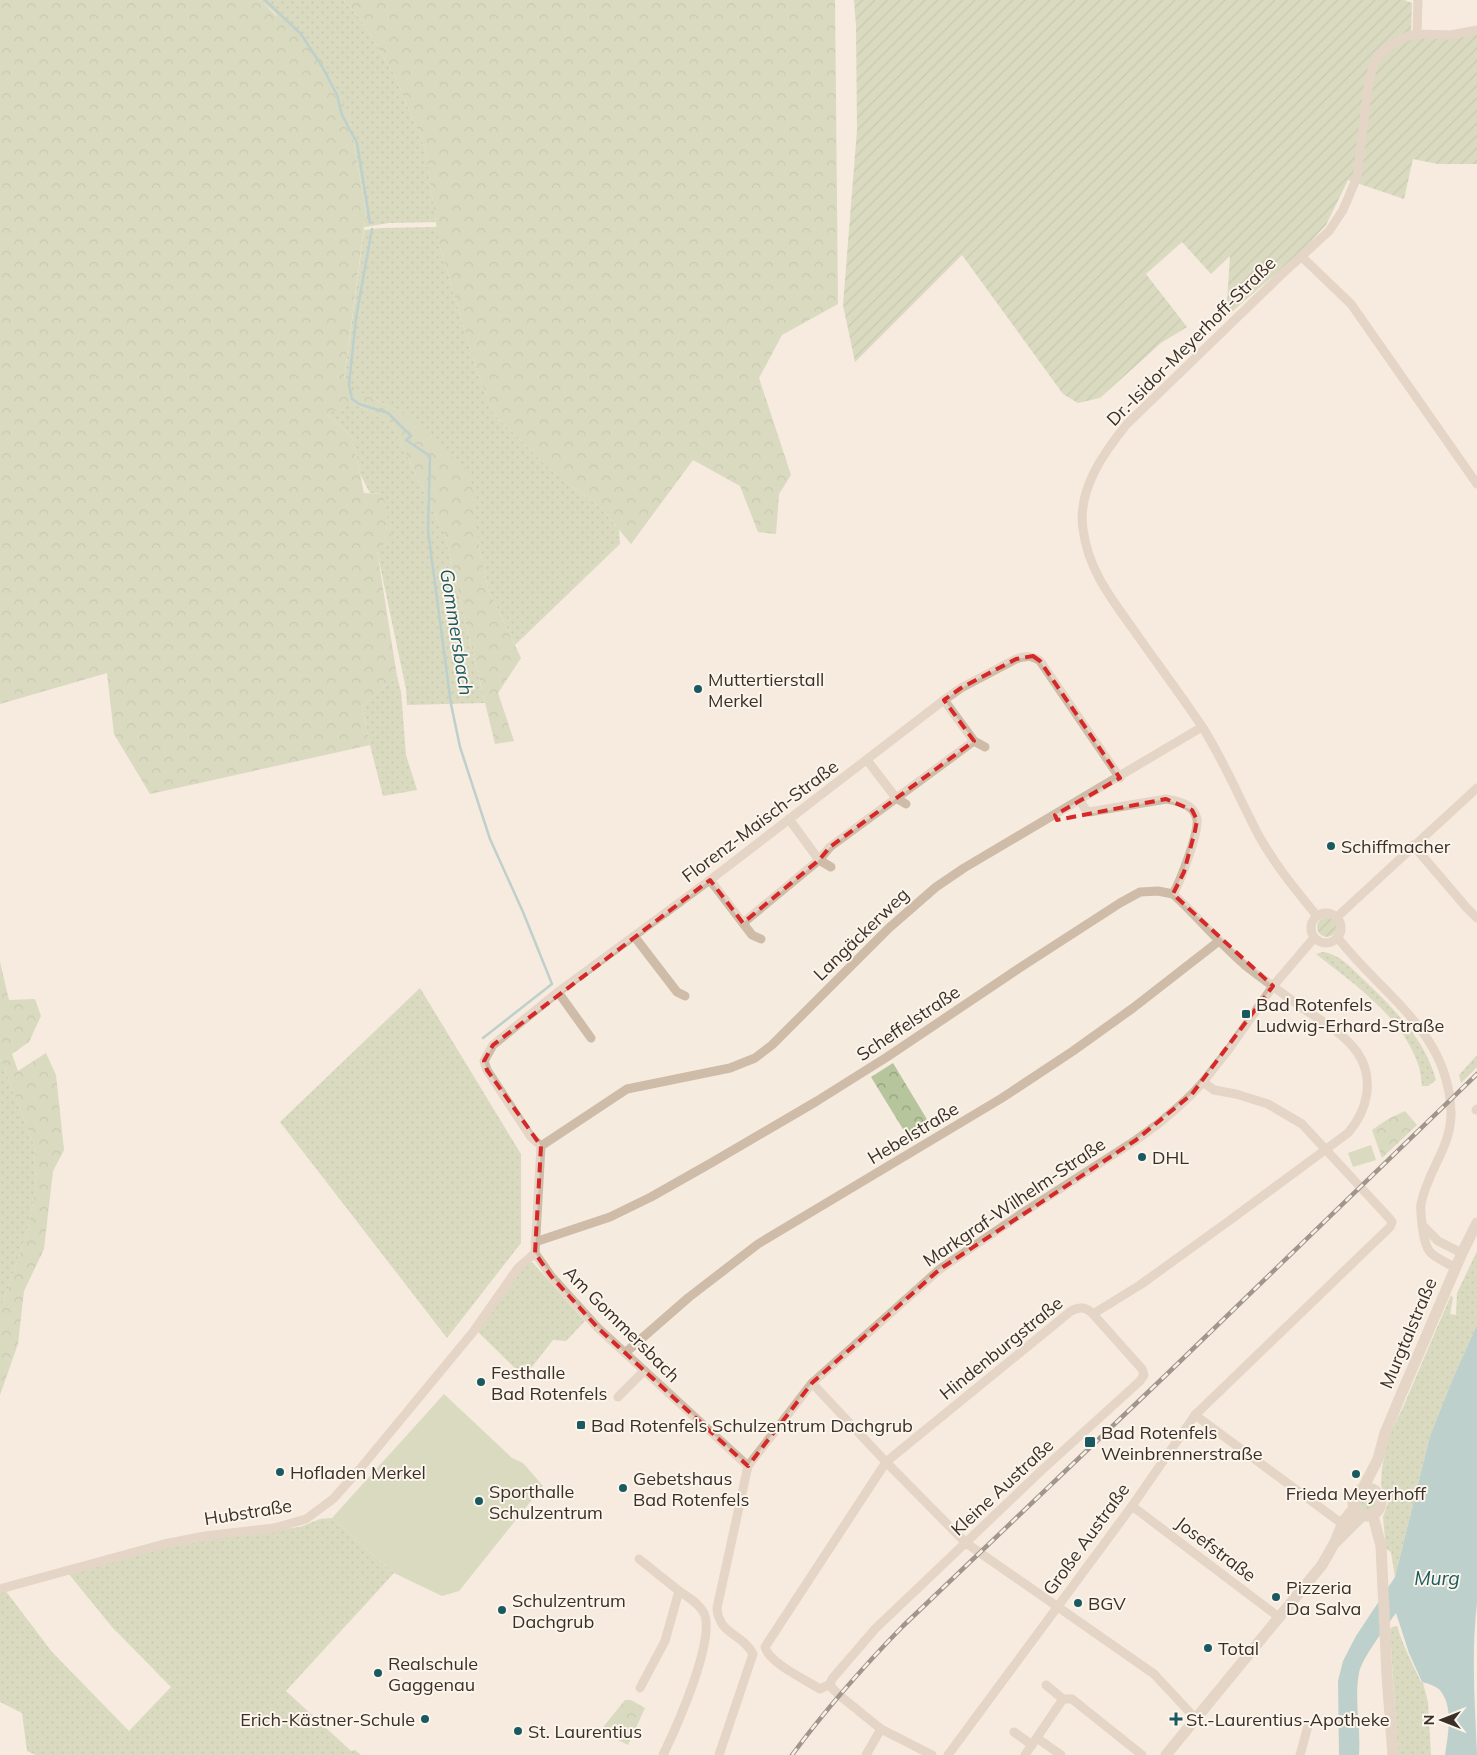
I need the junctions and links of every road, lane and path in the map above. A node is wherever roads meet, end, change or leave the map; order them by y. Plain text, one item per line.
1 (1418, 0) edge
2 (1477, 30) edge
3 (1417, 34) junction
4 (1302, 257) junction
5 (1477, 484) edge
6 (944, 700) junction
7 (1202, 728) junction
8 (974, 741) junction
9 (986, 747) dead end
10 (867, 760) junction
11 (1120, 778) junction
12 (1477, 788) edge
13 (896, 798) junction
14 (1080, 800) junction
15 (906, 804) dead end
16 (789, 819) junction
17 (1413, 845) junction
18 (819, 860) junction
19 (831, 867) dead end
20 (710, 880) junction
21 (1173, 894) junction
22 (1317, 916) junction
23 (1336, 917) junction
24 (1477, 918) edge
25 (743, 923) junction
26 (634, 936) junction
27 (1314, 938) junction
28 (1338, 938) junction
29 (761, 939) dead end
30 (1218, 940) junction
31 (1273, 986) junction
32 (558, 992) junction
33 (685, 996) dead end
34 (591, 1038) dead end
35 (1203, 1082) junction
36 (540, 1146) junction
37 (1326, 1150) junction
38 (1477, 1223) edge
39 (1422, 1225) junction
40 (535, 1242) junction
41 (535, 1253) junction
42 (1462, 1253) junction
43 (1456, 1268) junction
44 (1093, 1314) junction
45 (625, 1353) junction
46 (644, 1370) junction
47 (812, 1383) junction
48 (618, 1397) dead end
49 (1195, 1415) junction
50 (1378, 1459) junction
51 (886, 1462) junction
52 (748, 1466) junction
53 (1363, 1488) junction
54 (1376, 1491) junction
55 (1132, 1506) junction
56 (1363, 1513) junction
57 (1342, 1522) junction
58 (966, 1542) junction
59 (1335, 1542) junction
60 (639, 1559) dead end
61 (0, 1589) edge
62 (679, 1591) junction
63 (1057, 1607) junction
64 (1280, 1618) junction
65 (830, 1684) junction
66 (1046, 1685) dead end
67 (640, 1688) dead end
68 (1063, 1699) junction
69 (1196, 1719) junction
70 (1308, 1726) dead end
71 (881, 1729) junction
72 (1014, 1732) dead end
73 (1035, 1741) junction
74 (663, 1755) edge
75 (720, 1755) edge
76 (866, 1755) edge
77 (932, 1755) edge
78 (948, 1755) edge
79 (1025, 1755) edge
80 (1061, 1755) edge
81 (1142, 1755) edge
82 (1166, 1755) edge
83 (1300, 1755) edge
84 (1393, 1755) edge

1 - 3 street
2 - 3 street
3 - 4 street, Dr.-Isidor-Meyerhoff-Straße
4 - 5 street
4 - 7 street, Dr.-Isidor-Meyerhoff-Straße
6 - 8 street
6 - 10 street, Florenz-Maisch-Straße
6 - 11 street, Florenz-Maisch-Straße
7 - 11 street, Langäckerweg
7 - 22 street, Dr.-Isidor-Meyerhoff-Straße
8 - 9 street
8 - 13 street
10 - 13 street
10 - 16 street, Florenz-Maisch-Straße
11 - 14 street, Langäckerweg
12 - 17 street
13 - 15 street
13 - 18 street
14 - 21 street
14 - 36 street, Langäckerweg
16 - 18 street
16 - 20 street, Florenz-Maisch-Straße
17 - 23 street
17 - 24 street
18 - 19 street
18 - 25 street
20 - 25 street
20 - 26 street, Florenz-Maisch-Straße
21 - 30 street
21 - 40 street, Scheffelstraße
22 - 23 street
22 - 27 street
23 - 28 street
25 - 29 street
26 - 32 street, Florenz-Maisch-Straße
26 - 33 street
27 - 28 street
27 - 31 street, Markgraf-Wilhelm-Straße
28 - 39 street
30 - 31 street
30 - 45 street, Hebelstraße
31 - 35 street, Markgraf-Wilhelm-Straße
31 - 37 street
32 - 34 street
32 - 36 street, Florenz-Maisch-Straße
35 - 37 street
35 - 47 street, Markgraf-Wilhelm-Straße
36 - 40 street
37 - 44 street
37 - 49 street, Große Austraße
38 - 42 street, Murgtalstraße
39 - 42 street
39 - 43 street
40 - 41 street
41 - 45 street, Am Gommersbach
41 - 61 street, Hubstraße
42 - 43 street, Murgtalstraße
43 - 50 street, Murgtalstraße
44 - 51 street, Hindenburgstraße
44 - 58 street, Kleine Austraße
45 - 46 street, Am Gommersbach
46 - 48 street
46 - 52 street, Am Gommersbach
47 - 51 street
47 - 52 street, Markgraf-Wilhelm-Straße
49 - 55 street, Große Austraße
49 - 57 street
50 - 53 street, Murgtalstraße
50 - 54 street, Murgtalstraße
51 - 58 street
51 - 65 street, Hindenburgstraße
52 - 75 street, Markgraf-Wilhelm-Straße
53 - 54 street
53 - 56 street, Murgtalstraße
54 - 56 street, Murgtalstraße
55 - 63 street, Große Austraße
55 - 64 street, Josefstraße
56 - 57 street, Murgtalstraße
56 - 59 street, Murgtalstraße
56 - 84 street
57 - 59 street, Murgtalstraße
58 - 63 street
58 - 65 street, Kleine Austraße
59 - 64 street, Murgtalstraße
60 - 62 street
62 - 67 street
62 - 74 street
63 - 69 street
63 - 78 street, Große Austraße
64 - 69 street, Murgtalstraße
65 - 71 street
66 - 68 street
68 - 73 street
68 - 81 street
69 - 82 street, Murgtalstraße
70 - 83 street
71 - 76 street
71 - 77 street
72 - 73 street
73 - 79 street
73 - 80 street

